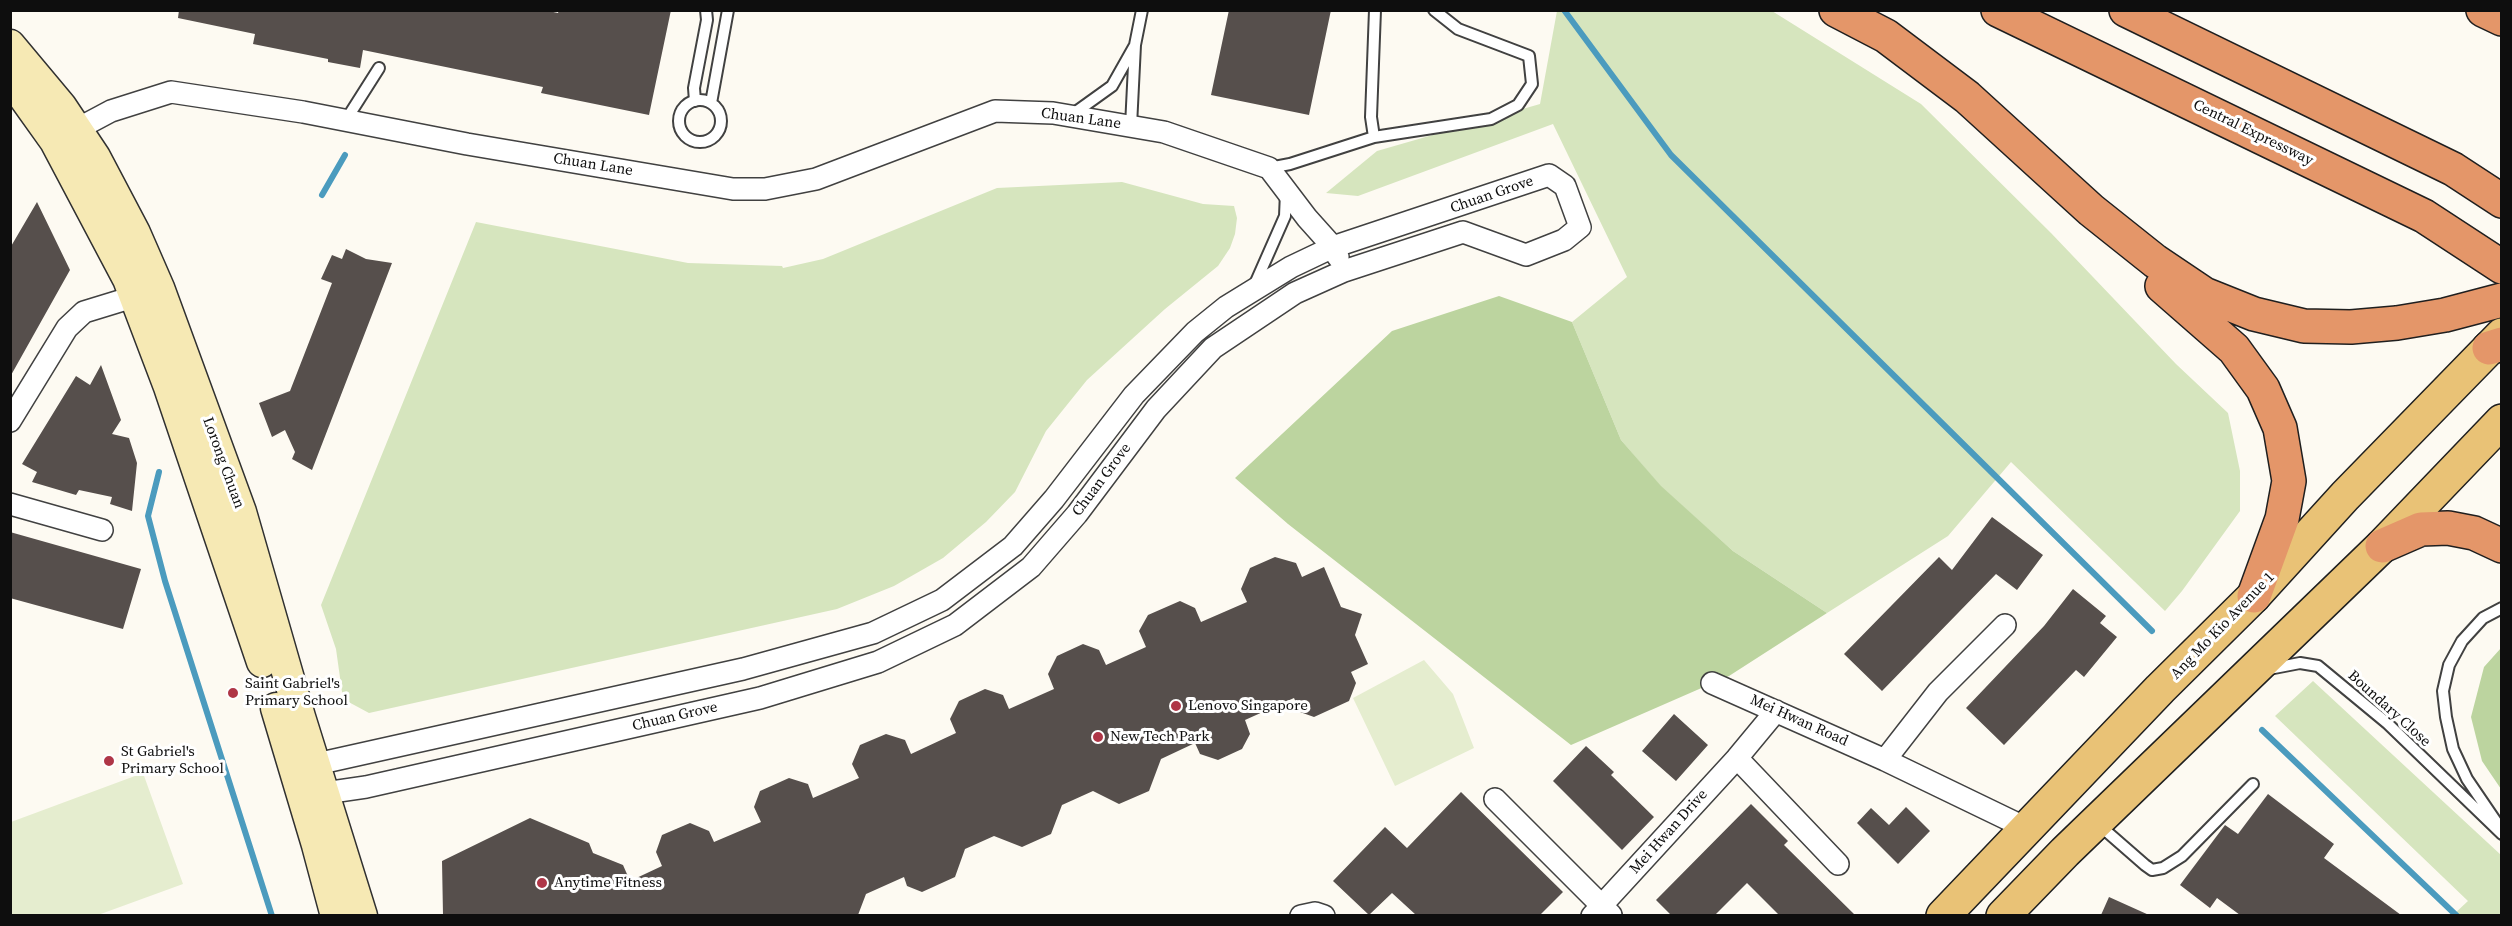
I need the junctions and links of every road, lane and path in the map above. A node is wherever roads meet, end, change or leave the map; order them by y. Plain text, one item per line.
1 (706, 10) edge
2 (728, 10) edge
3 (1142, 10) edge
4 (1374, 10) edge
5 (1434, 10) edge
6 (1836, 10) edge
7 (1998, 10) edge
8 (2126, 10) edge
9 (2483, 10) edge
10 (2502, 19) edge
11 (10, 45) edge
12 (1135, 45) junction
13 (379, 68) dead end
14 (10, 78) edge
15 (694, 101) junction
16 (711, 103) junction
17 (1071, 115) junction
18 (346, 120) junction
19 (1131, 126) junction
20 (66, 135) junction
21 (1374, 137) junction
22 (1269, 168) junction
23 (1286, 190) junction
24 (2502, 201) edge
25 (2091, 210) junction
26 (1333, 247) junction
27 (2502, 267) edge
28 (1344, 271) junction
29 (148, 292) junction
30 (1251, 293) junction
31 (2502, 300) edge
32 (2498, 342) edge
33 (10, 421) edge
34 (2502, 421) edge
35 (10, 504) edge
36 (102, 531) dead end
37 (2382, 546) junction
38 (2502, 546) edge
39 (2254, 596) junction
40 (2502, 608) edge
41 (2005, 625) dead end
42 (1713, 683) dead end
43 (2237, 686) junction
44 (1776, 711) junction
45 (1737, 758) junction
46 (1885, 760) junction
47 (304, 766) junction
48 (2253, 784) dead end
49 (312, 795) junction
50 (1495, 799) dead end
51 (2096, 822) junction
52 (2028, 829) junction
53 (2502, 829) edge
54 (2502, 834) edge
55 (1838, 864) dead end
56 (1602, 912) edge
57 (336, 915) edge
58 (362, 915) edge
59 (1301, 915) edge
60 (1324, 915) edge
61 (1943, 915) edge
62 (2002, 915) edge

1 - 15 lane
2 - 16 lane
3 - 12 lane, Chuan Lane
4 - 21 lane
5 - 21 lane
6 - 25 highway
7 - 27 highway, Central Expressway
8 - 24 highway
9 - 10 highway
11 - 20 main road, Lorong Chuan
12 - 17 lane
12 - 19 lane, Chuan Lane
13 - 18 lane
14 - 20 main road, Lorong Chuan
15 - 16 lane
15 - 16 lane
17 - 18 street, Chuan Lane
17 - 19 street, Chuan Lane
18 - 20 street, Chuan Lane
19 - 22 street, Chuan Lane
20 - 29 main road, Lorong Chuan
21 - 22 lane
22 - 23 street
23 - 26 street
23 - 30 lane
25 - 31 highway
25 - 39 highway
26 - 28 street
26 - 28 street, Chuan Grove
26 - 30 street, Chuan Grove
28 - 49 street, Chuan Grove
29 - 33 street
29 - 47 main road, Lorong Chuan
30 - 47 street, Chuan Grove
32 - 39 main road, Ang Mo Kio Avenue 1
34 - 37 main road
35 - 36 street
37 - 38 highway
37 - 43 main road
39 - 52 main road, Ang Mo Kio Avenue 1
40 - 53 lane, Boundary Close
41 - 46 street
42 - 44 street, Mei Hwan Road
43 - 51 main road
43 - 54 lane, Boundary Close
44 - 45 street, Mei Hwan Drive
44 - 46 street, Mei Hwan Road
45 - 55 street
45 - 56 street, Mei Hwan Drive
46 - 52 street, Mei Hwan Road
47 - 49 main road, Lorong Chuan
48 - 51 lane
49 - 57 main road, Lorong Chuan
49 - 58 main road, Lorong Chuan
50 - 56 street, Mei Hwan Drive
51 - 62 main road
52 - 61 main road, Ang Mo Kio Avenue 1
59 - 60 street

